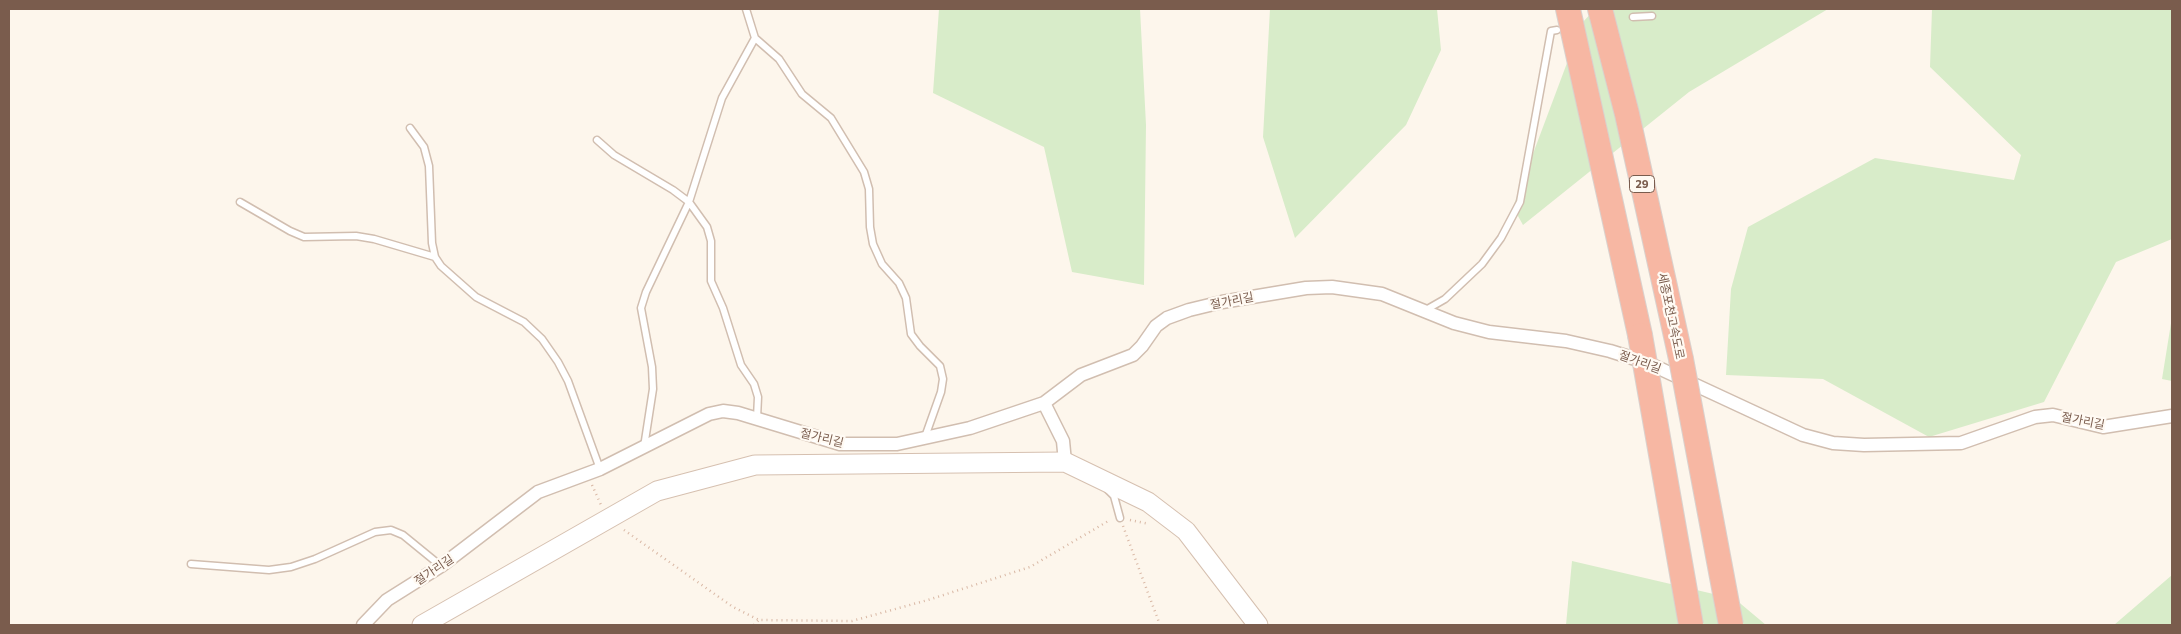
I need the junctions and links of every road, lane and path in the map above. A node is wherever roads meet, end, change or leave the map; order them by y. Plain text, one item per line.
1 (746, 9) edge
2 (1568, 9) edge
3 (1600, 9) edge
4 (1652, 16) dead end
5 (1633, 17) dead end
6 (1557, 30) dead end
7 (755, 38) junction
8 (410, 128) dead end
9 (597, 140) dead end
10 (240, 202) dead end
11 (689, 202) junction
12 (435, 257) junction
13 (1423, 312) junction
14 (1044, 403) junction
15 (2172, 416) edge
16 (757, 418) junction
17 (925, 438) junction
18 (644, 448) junction
19 (1065, 462) junction
20 (600, 469) junction
21 (587, 474) junction
22 (1096, 477) junction
23 (1120, 518) junction
24 (607, 519) junction
25 (1158, 526) dead end
26 (191, 564) dead end
27 (441, 566) junction
28 (759, 620) junction
29 (363, 625) edge
30 (422, 625) edge
31 (754, 625) edge
32 (1160, 625) edge
33 (1258, 625) edge
34 (1691, 625) edge
35 (1731, 625) edge

1 - 7 lane
2 - 34 highway, bridge
3 - 35 highway, 세종포천고속도로 / 29, bridge
4 - 5 lane
6 - 13 lane
7 - 11 lane
7 - 17 lane
8 - 12 lane
9 - 11 lane
10 - 12 lane
11 - 16 lane
11 - 18 lane
12 - 20 lane
13 - 14 street, 절가리길
13 - 15 street, 절가리길
14 - 17 street, 절가리길
14 - 19 street
16 - 17 street, 절가리길
16 - 18 street, 절가리길
18 - 20 street, 절가리길
19 - 22 street
19 - 24 street
20 - 21 street, 절가리길
21 - 24 path
21 - 27 street, 절가리길
22 - 23 lane
22 - 33 street
23 - 25 path
23 - 28 path
23 - 32 path
24 - 28 path
24 - 30 street
26 - 27 lane
27 - 29 street, 절가리길
28 - 31 path

